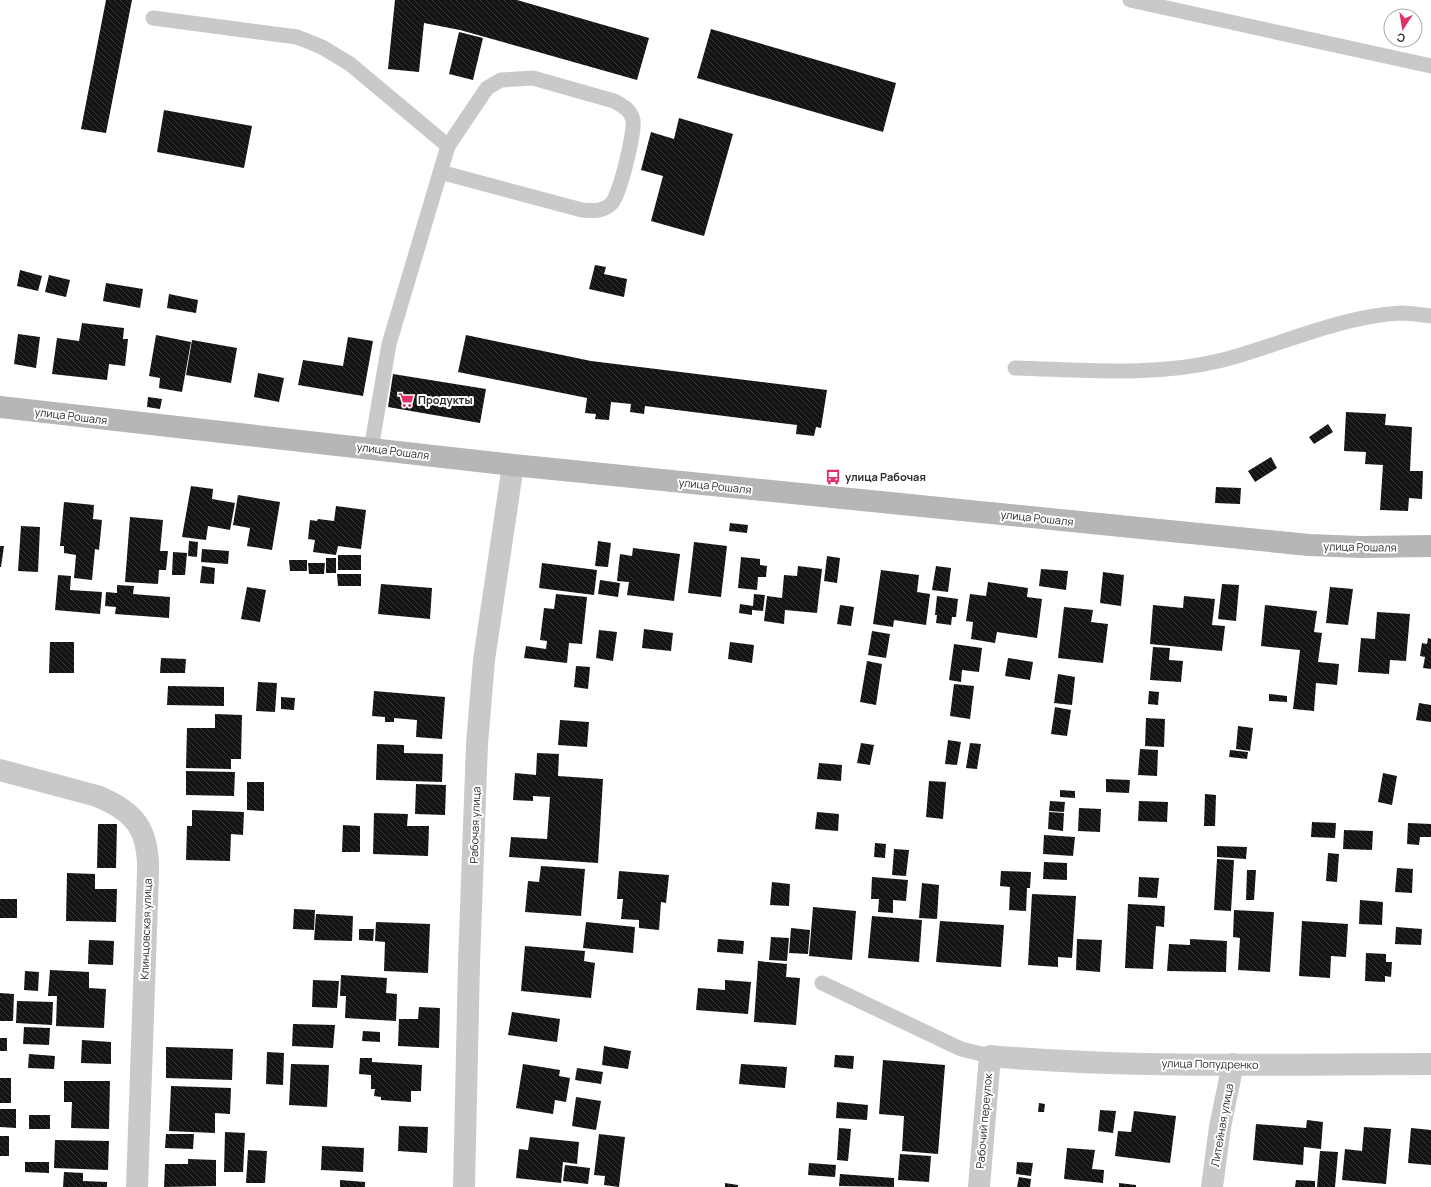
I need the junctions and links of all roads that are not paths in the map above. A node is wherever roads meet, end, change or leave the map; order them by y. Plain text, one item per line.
1 (1130, 0) edge
2 (153, 18) dead end
3 (1431, 66) edge
4 (448, 146) junction
5 (440, 172) junction
6 (1431, 316) edge
7 (1015, 368) dead end
8 (0, 407) edge
9 (371, 449) junction
10 (513, 465) junction
11 (1431, 546) edge
12 (0, 770) edge
13 (822, 983) dead end
14 (990, 1056) junction
15 (1233, 1064) junction
16 (1431, 1064) edge
17 (137, 1187) edge
18 (464, 1187) edge
19 (979, 1187) edge
20 (1212, 1187) edge

1 - 3 lane
2 - 4 lane
4 - 5 lane
4 - 5 lane
5 - 9 lane
6 - 7 lane
8 - 9 main road, улица Рошаля
9 - 10 main road, улица Рошаля
10 - 11 main road, улица Рошаля
10 - 18 street, Рабочая улица
12 - 17 street, Клинцовская улица
13 - 14 lane
14 - 15 street, улица Попудренко
14 - 19 street, Рабочий переулок
15 - 16 street, улица Попудренко
15 - 20 street, Литейная улица

